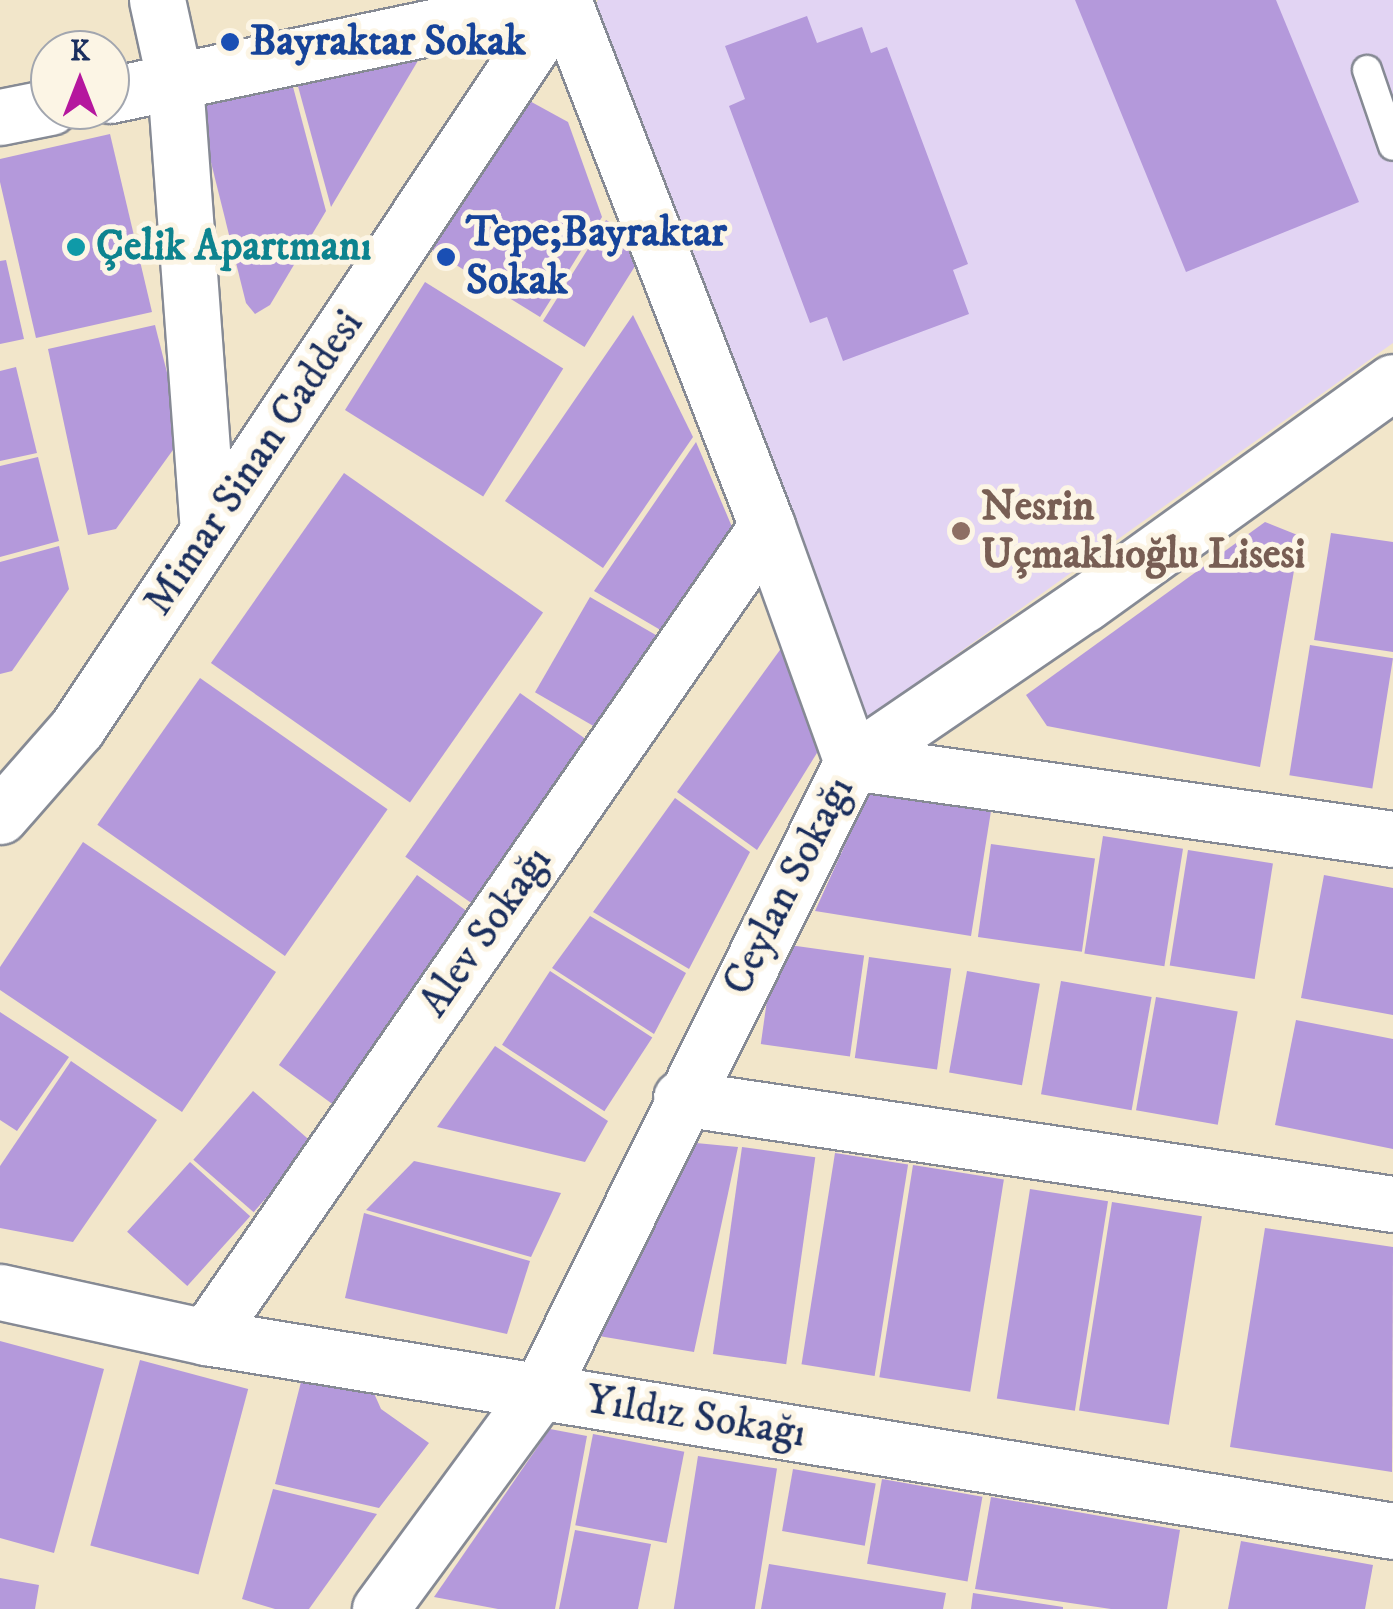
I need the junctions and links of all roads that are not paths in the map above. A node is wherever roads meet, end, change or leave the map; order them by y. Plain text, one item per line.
1 (158, 0) edge
2 (562, 0) edge
3 (1367, 70) dead end
4 (174, 82) junction
5 (130, 91) edge
6 (30, 111) edge
7 (0, 117) edge
8 (1393, 146) edge
9 (1393, 382) edge
10 (766, 526) junction
11 (208, 531) junction
12 (852, 762) junction
13 (0, 816) edge
14 (1393, 839) edge
15 (682, 1098) junction
16 (1393, 1204) edge
17 (0, 1292) edge
18 (206, 1337) junction
19 (540, 1391) junction
20 (1393, 1532) edge
21 (380, 1609) edge

1 - 4 street
2 - 4 street
2 - 10 street, Ceylan Sokağı
2 - 11 street, Mimar Sinan Caddesi
3 - 8 lane
4 - 5 street
4 - 11 street
6 - 7 street
9 - 12 street
10 - 12 street, Ceylan Sokağı
10 - 18 street, Alev Sokağı
11 - 13 street, Mimar Sinan Caddesi
12 - 14 street
12 - 15 street, Ceylan Sokağı
15 - 16 street
15 - 19 street, Ceylan Sokağı
17 - 18 street, Yıldız Sokağı
18 - 19 street, Yıldız Sokağı
19 - 20 street, Yıldız Sokağı
19 - 21 street, Ceylan Sokağı

